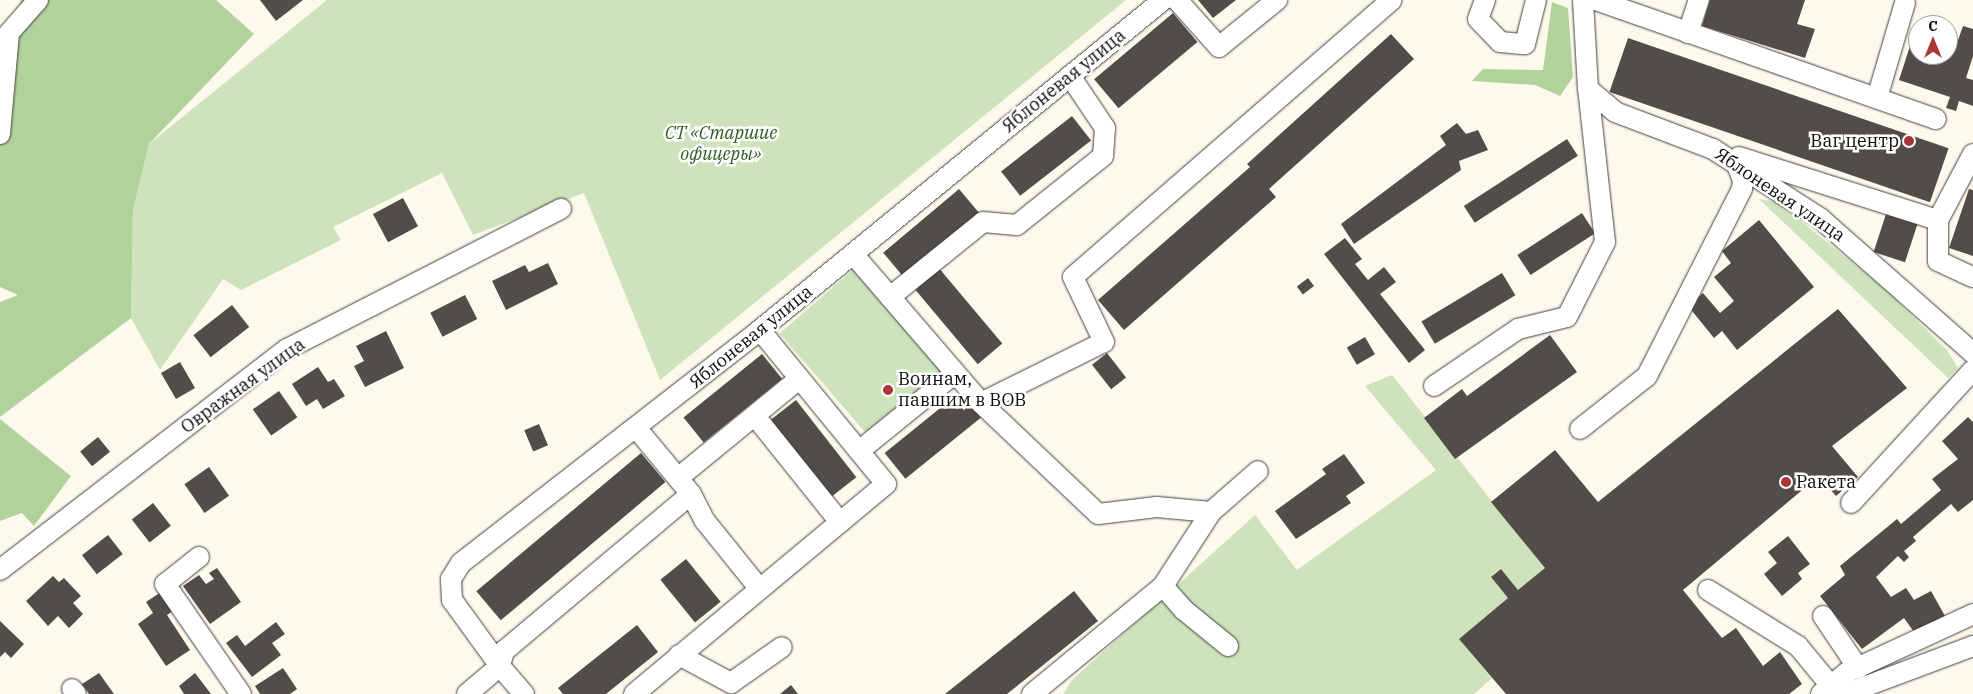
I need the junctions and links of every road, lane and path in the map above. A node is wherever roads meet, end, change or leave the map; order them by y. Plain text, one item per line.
1 (38, 0) edge
2 (1163, 0) edge
3 (1177, 0) edge
4 (1278, 0) edge
5 (1392, 0) edge
6 (1485, 0) edge
7 (1536, 0) edge
8 (1583, 0) edge
9 (1596, 0) edge
10 (1699, 0) edge
11 (1905, 3) dead end
12 (1688, 32) junction
13 (1070, 76) junction
14 (1588, 89) junction
15 (1877, 98) junction
16 (1936, 119) dead end
17 (0, 134) edge
18 (1713, 149) junction
19 (1973, 154) edge
20 (1736, 163) junction
21 (561, 209) dead end
22 (1938, 220) junction
23 (853, 254) junction
24 (1973, 277) edge
25 (890, 297) junction
26 (760, 330) junction
27 (1973, 353) edge
28 (1973, 370) edge
29 (954, 374) junction
30 (798, 379) junction
31 (1434, 386) dead end
32 (981, 403) junction
33 (754, 416) junction
34 (637, 428) junction
35 (1580, 429) dead end
36 (859, 451) junction
37 (1258, 471) dead end
38 (678, 478) junction
39 (691, 494) junction
40 (1851, 503) dead end
41 (1211, 512) junction
42 (840, 522) junction
43 (198, 557) dead end
44 (0, 570) edge
45 (1163, 586) junction
46 (759, 588) junction
47 (1708, 590) dead end
48 (1973, 614) edge
49 (1823, 616) dead end
50 (1228, 646) dead end
51 (782, 647) dead end
52 (1973, 647) edge
53 (679, 655) junction
54 (500, 666) junction
55 (1858, 668) junction
56 (1832, 691) edge
57 (241, 694) edge
58 (467, 694) edge
59 (524, 694) edge
60 (634, 694) edge
61 (1032, 694) edge

1 - 17 street
2 - 13 street, Яблоневая улица
3 - 4 street
5 - 32 street
6 - 7 street
8 - 14 street
9 - 12 street
10 - 12 street
11 - 15 street
12 - 15 street
13 - 23 street, Яблоневая улица
13 - 25 street
14 - 18 street, Яблоневая улица
14 - 31 street
15 - 16 street
18 - 20 street, Яблоневая улица
18 - 22 street
19 - 22 street
20 - 27 street, Яблоневая улица
20 - 35 street
21 - 44 street, Овражная улица
22 - 24 street
23 - 25 street
23 - 26 street, Яблоневая улица
25 - 29 street
26 - 30 street
26 - 34 street, Яблоневая улица
28 - 40 street
29 - 32 street
29 - 36 street
30 - 33 street
30 - 36 street
32 - 41 street
33 - 38 street
33 - 42 street
34 - 38 street
34 - 54 street, Яблоневая улица
36 - 42 street
37 - 41 street
38 - 39 street
39 - 46 street
39 - 54 street
41 - 45 street
42 - 46 street
43 - 57 street
45 - 50 street
45 - 61 street
46 - 53 street
47 - 56 street
48 - 55 street
49 - 55 street
51 - 53 street
52 - 56 street
53 - 60 street
54 - 58 street
54 - 59 street, Яблоневая улица
55 - 56 street

